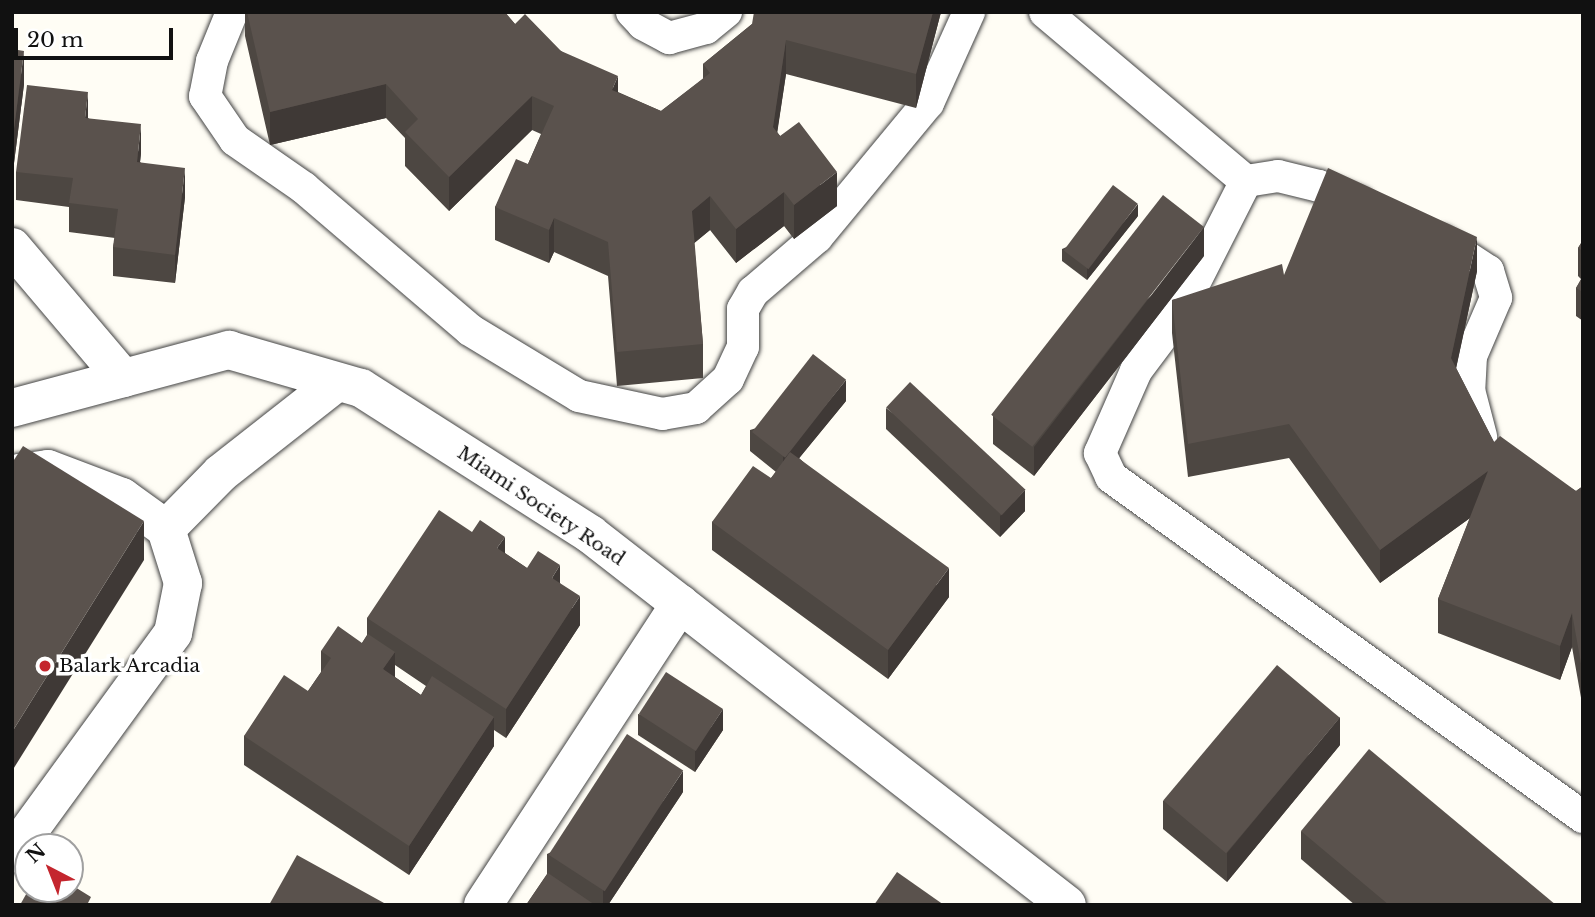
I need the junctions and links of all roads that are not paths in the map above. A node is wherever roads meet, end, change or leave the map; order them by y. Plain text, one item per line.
1 (232, 12) edge
2 (632, 12) edge
3 (726, 12) edge
4 (969, 12) edge
5 (1045, 12) edge
6 (1246, 181) junction
7 (1383, 212) edge
8 (1418, 229) edge
9 (12, 247) edge
10 (123, 378) junction
11 (337, 382) junction
12 (12, 408) edge
13 (1498, 461) edge
14 (12, 480) edge
15 (166, 529) junction
16 (680, 604) junction
17 (1583, 817) edge
18 (12, 854) edge
19 (483, 905) edge
20 (1067, 905) edge

1 - 4 lane
2 - 3 lane
5 - 6 lane
6 - 7 lane
6 - 17 lane
8 - 13 lane
9 - 10 street
10 - 11 street, Miami Society Road
10 - 12 street, Miami Society Road
11 - 15 street
11 - 16 street, Miami Society Road
14 - 15 street
15 - 18 street
16 - 19 street
16 - 20 street, Miami Society Road

